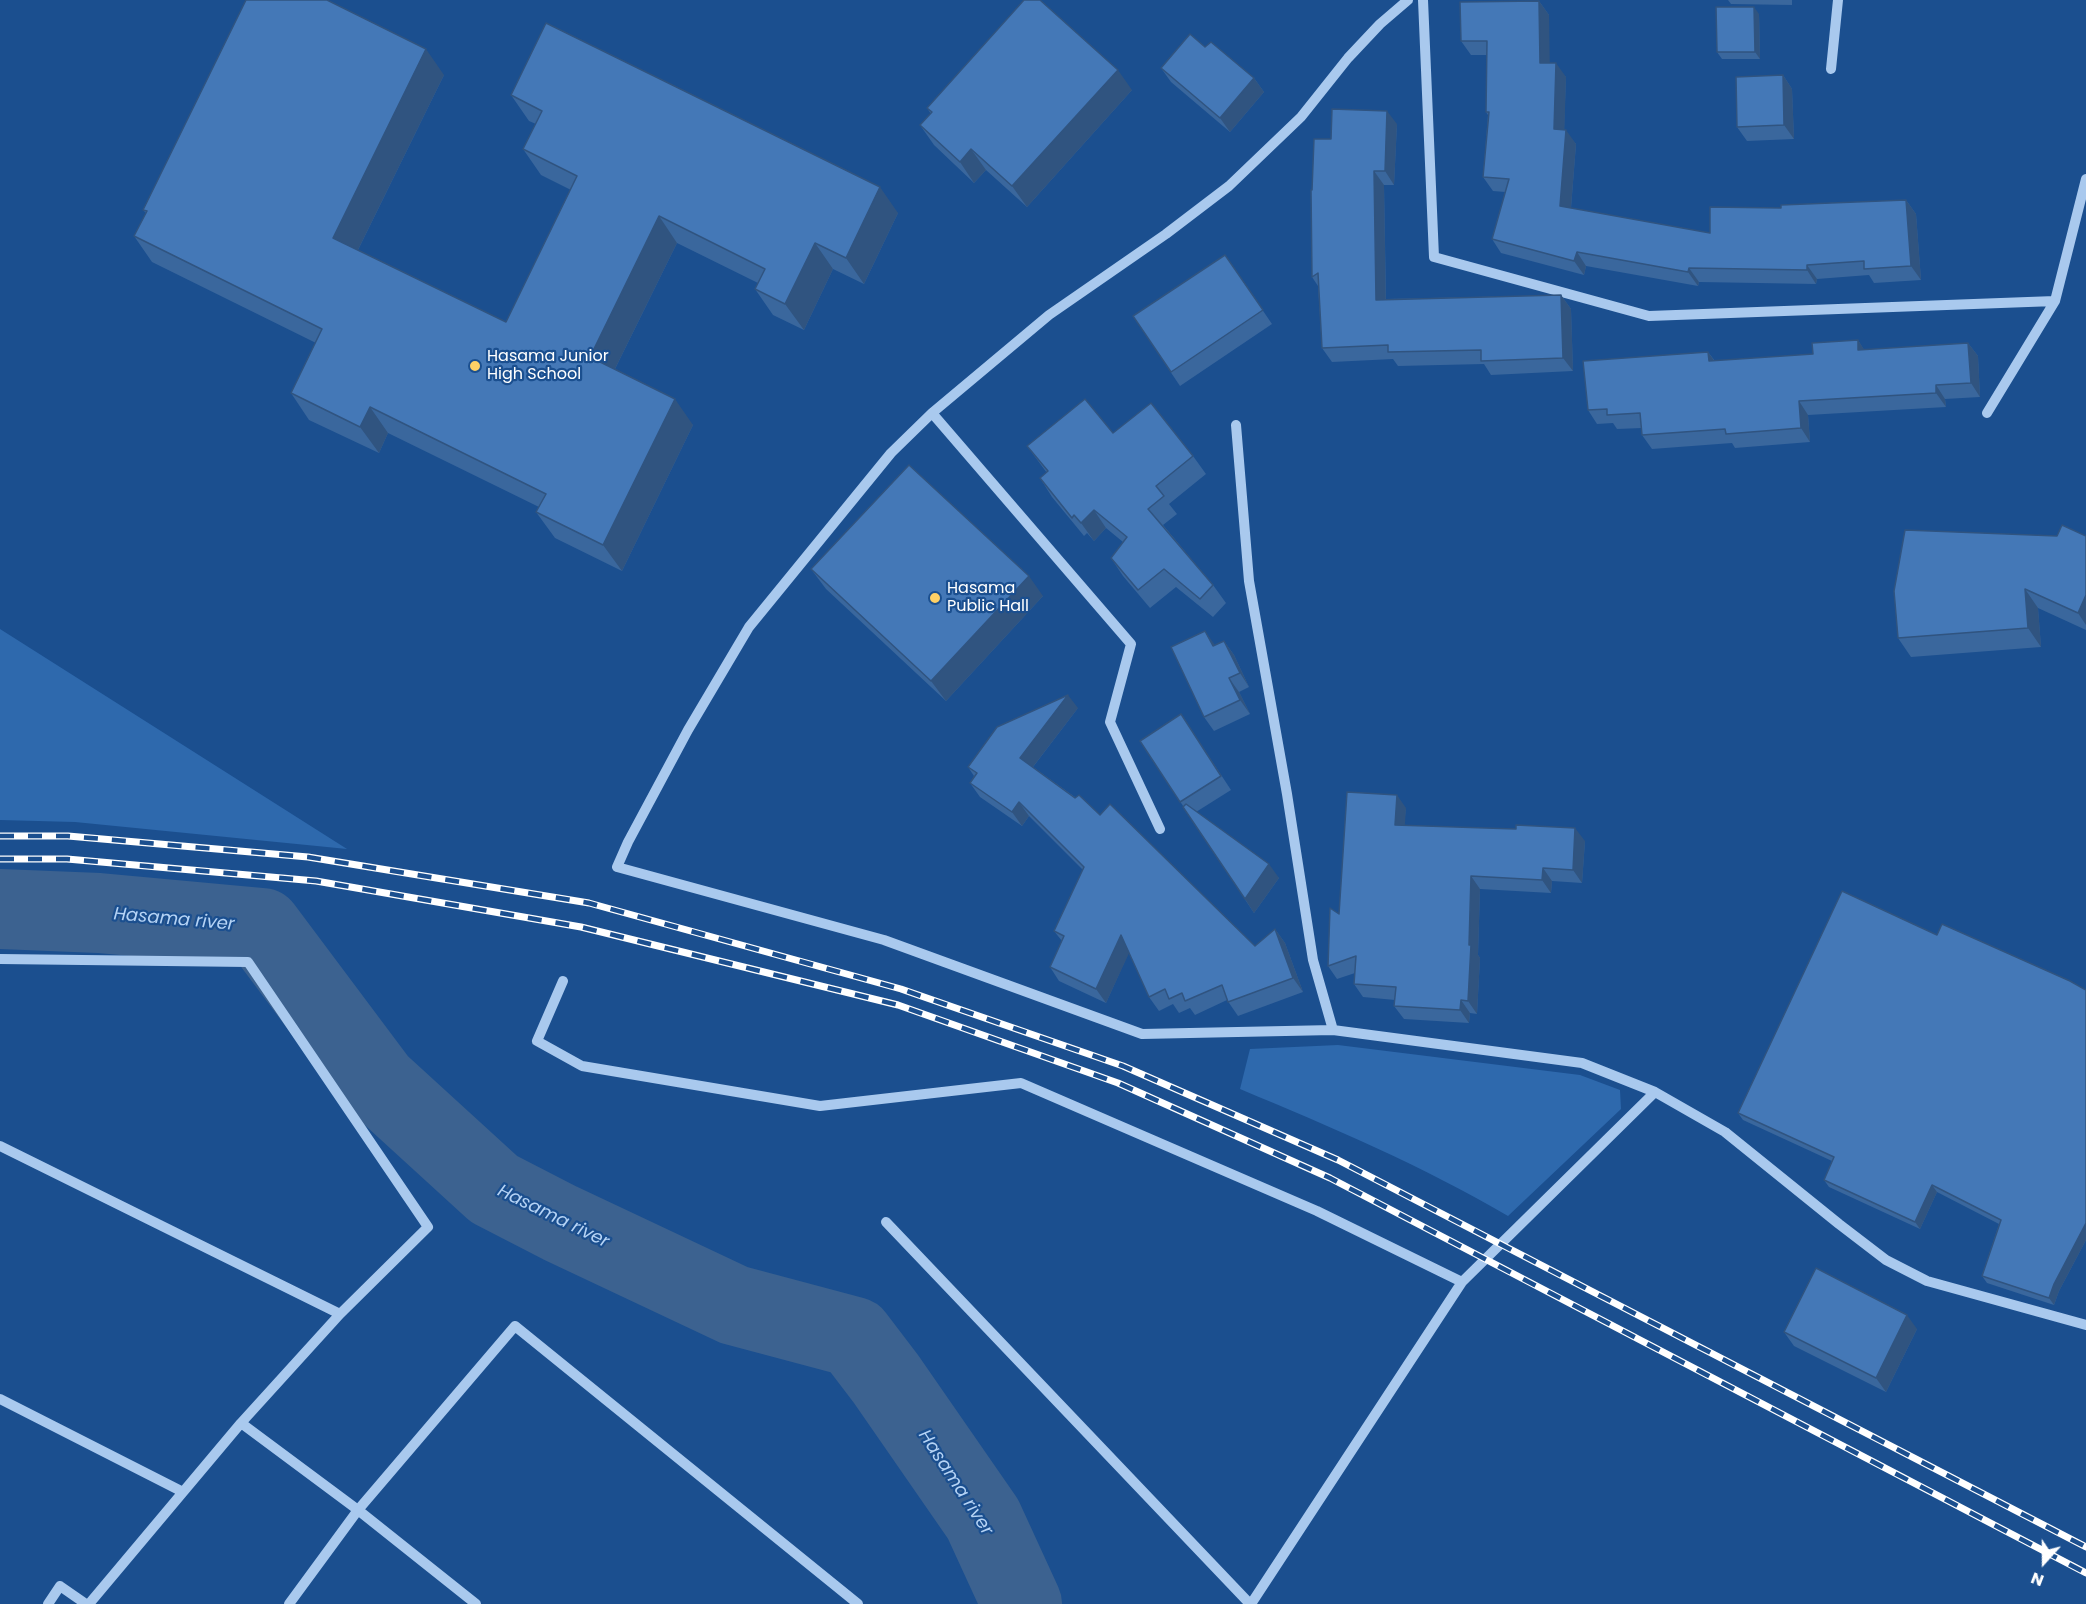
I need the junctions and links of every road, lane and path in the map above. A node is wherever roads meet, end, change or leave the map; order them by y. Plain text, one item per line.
1 (1408, 0) edge
2 (1423, 0) edge
3 (1838, 0) edge
4 (1831, 69) dead end
5 (2086, 179) edge
6 (2055, 301) junction
7 (932, 413) junction
8 (1987, 414) dead end
9 (1236, 425) dead end
10 (1160, 829) dead end
11 (0, 959) edge
12 (563, 981) dead end
13 (1333, 1030) junction
14 (1655, 1092) junction
15 (0, 1146) edge
16 (886, 1222) dead end
17 (1462, 1282) junction
18 (340, 1314) junction
19 (2086, 1325) edge
20 (0, 1399) edge
21 (240, 1423) junction
22 (183, 1492) junction
23 (358, 1510) junction
24 (48, 1604) edge
25 (87, 1604) edge
26 (289, 1604) edge
27 (476, 1604) edge
28 (858, 1604) edge
29 (1250, 1604) edge

1 - 7 street
2 - 6 street
3 - 4 street
5 - 6 street
6 - 8 street
7 - 10 street
7 - 13 street
9 - 13 street
11 - 18 street
12 - 17 street
13 - 14 street
14 - 17 street
14 - 19 street
15 - 18 street
16 - 29 street
17 - 29 street
18 - 21 street
20 - 22 street
21 - 22 street
21 - 23 street
22 - 25 street
23 - 26 street
23 - 27 street
23 - 28 street
24 - 25 street

